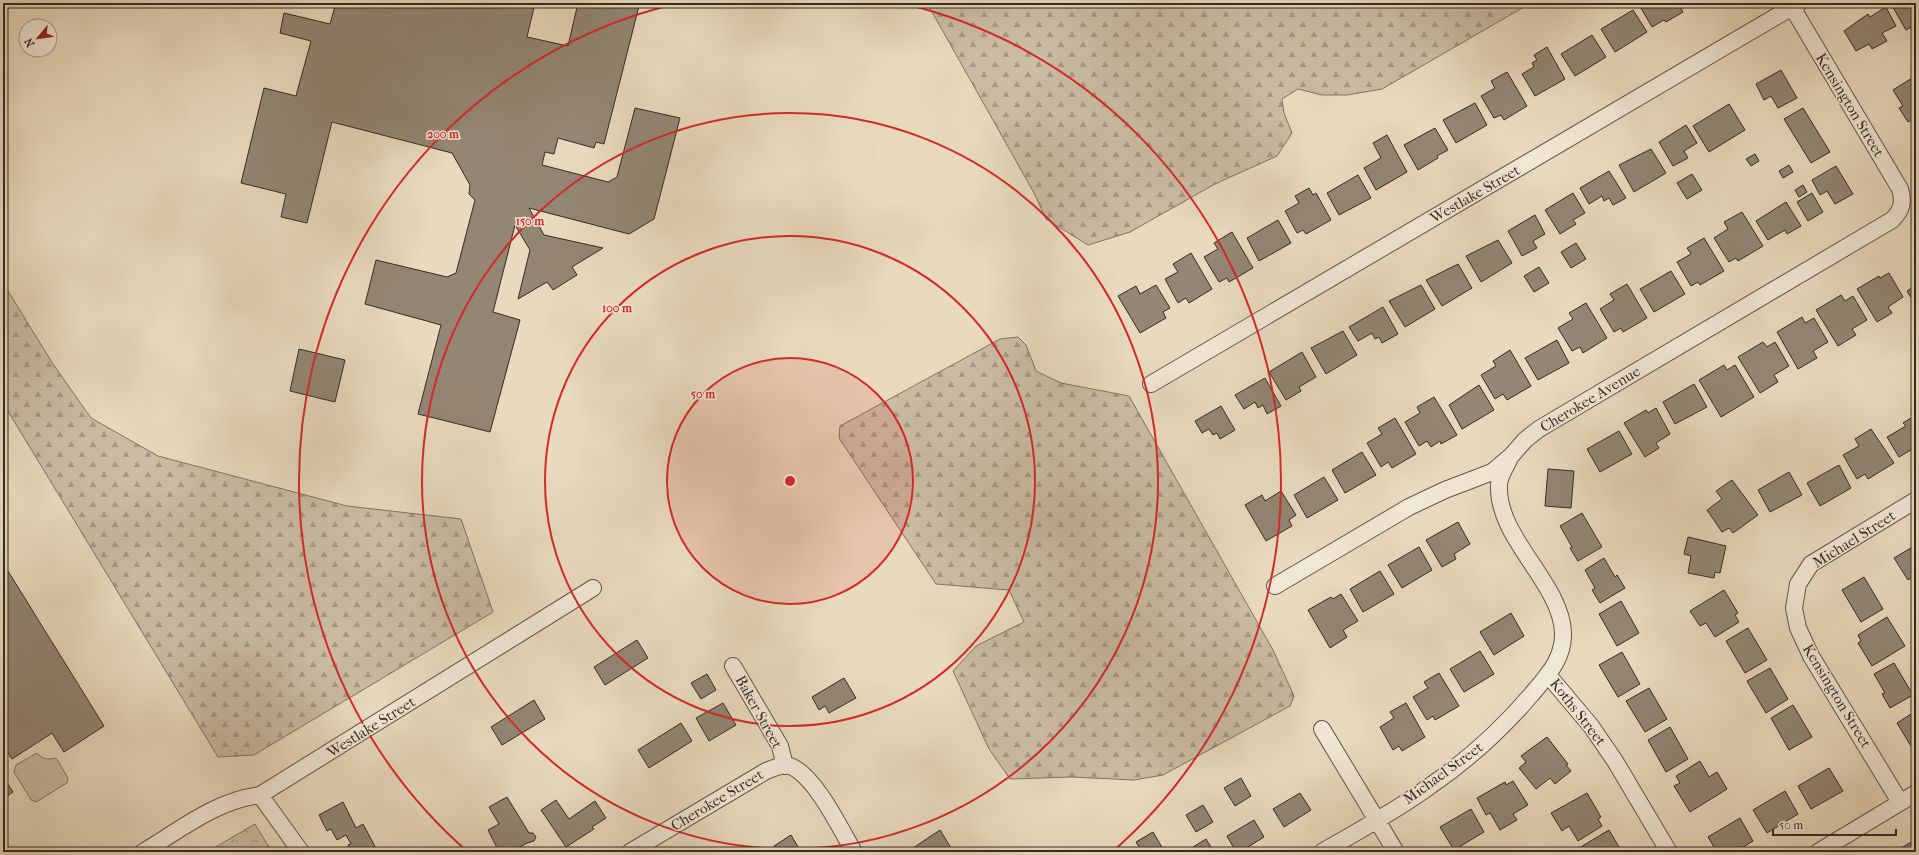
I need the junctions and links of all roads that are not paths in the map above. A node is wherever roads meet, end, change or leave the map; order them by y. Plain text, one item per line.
1 (1795, 5) edge
2 (1902, 206) joint
3 (1151, 384) dead end
4 (1512, 455) junction
5 (1916, 500) edge
6 (1798, 584) joint
7 (1276, 586) dead end
8 (593, 588) dead end
9 (733, 666) dead end
10 (1548, 675) junction
11 (1322, 729) dead end
12 (785, 766) junction
13 (1916, 793) edge
14 (260, 795) junction
15 (1900, 802) junction
16 (1377, 819) junction
17 (143, 852) edge
18 (301, 852) edge
19 (630, 852) edge
20 (854, 852) edge
21 (1322, 852) edge
22 (1396, 852) edge
23 (1669, 852) edge
24 (1818, 852) edge

1 - 2 street, Kensington Street
1 - 3 street, Westlake Street
2 - 4 street, Cherokee Avenue
4 - 7 street, Cherokee Avenue
4 - 10 street, Koths Street
5 - 6 street, Michael Street
6 - 15 street, Kensington Street
8 - 14 street, Westlake Street
9 - 12 street, Baker Street
10 - 16 street, Michael Street
10 - 23 street, Koths Street
11 - 16 street
12 - 19 street, Cherokee Street
12 - 20 street, Baker Street
13 - 15 street
14 - 17 street, Westlake Street
14 - 18 street
15 - 24 street
16 - 21 street, Michael Street
16 - 22 street

